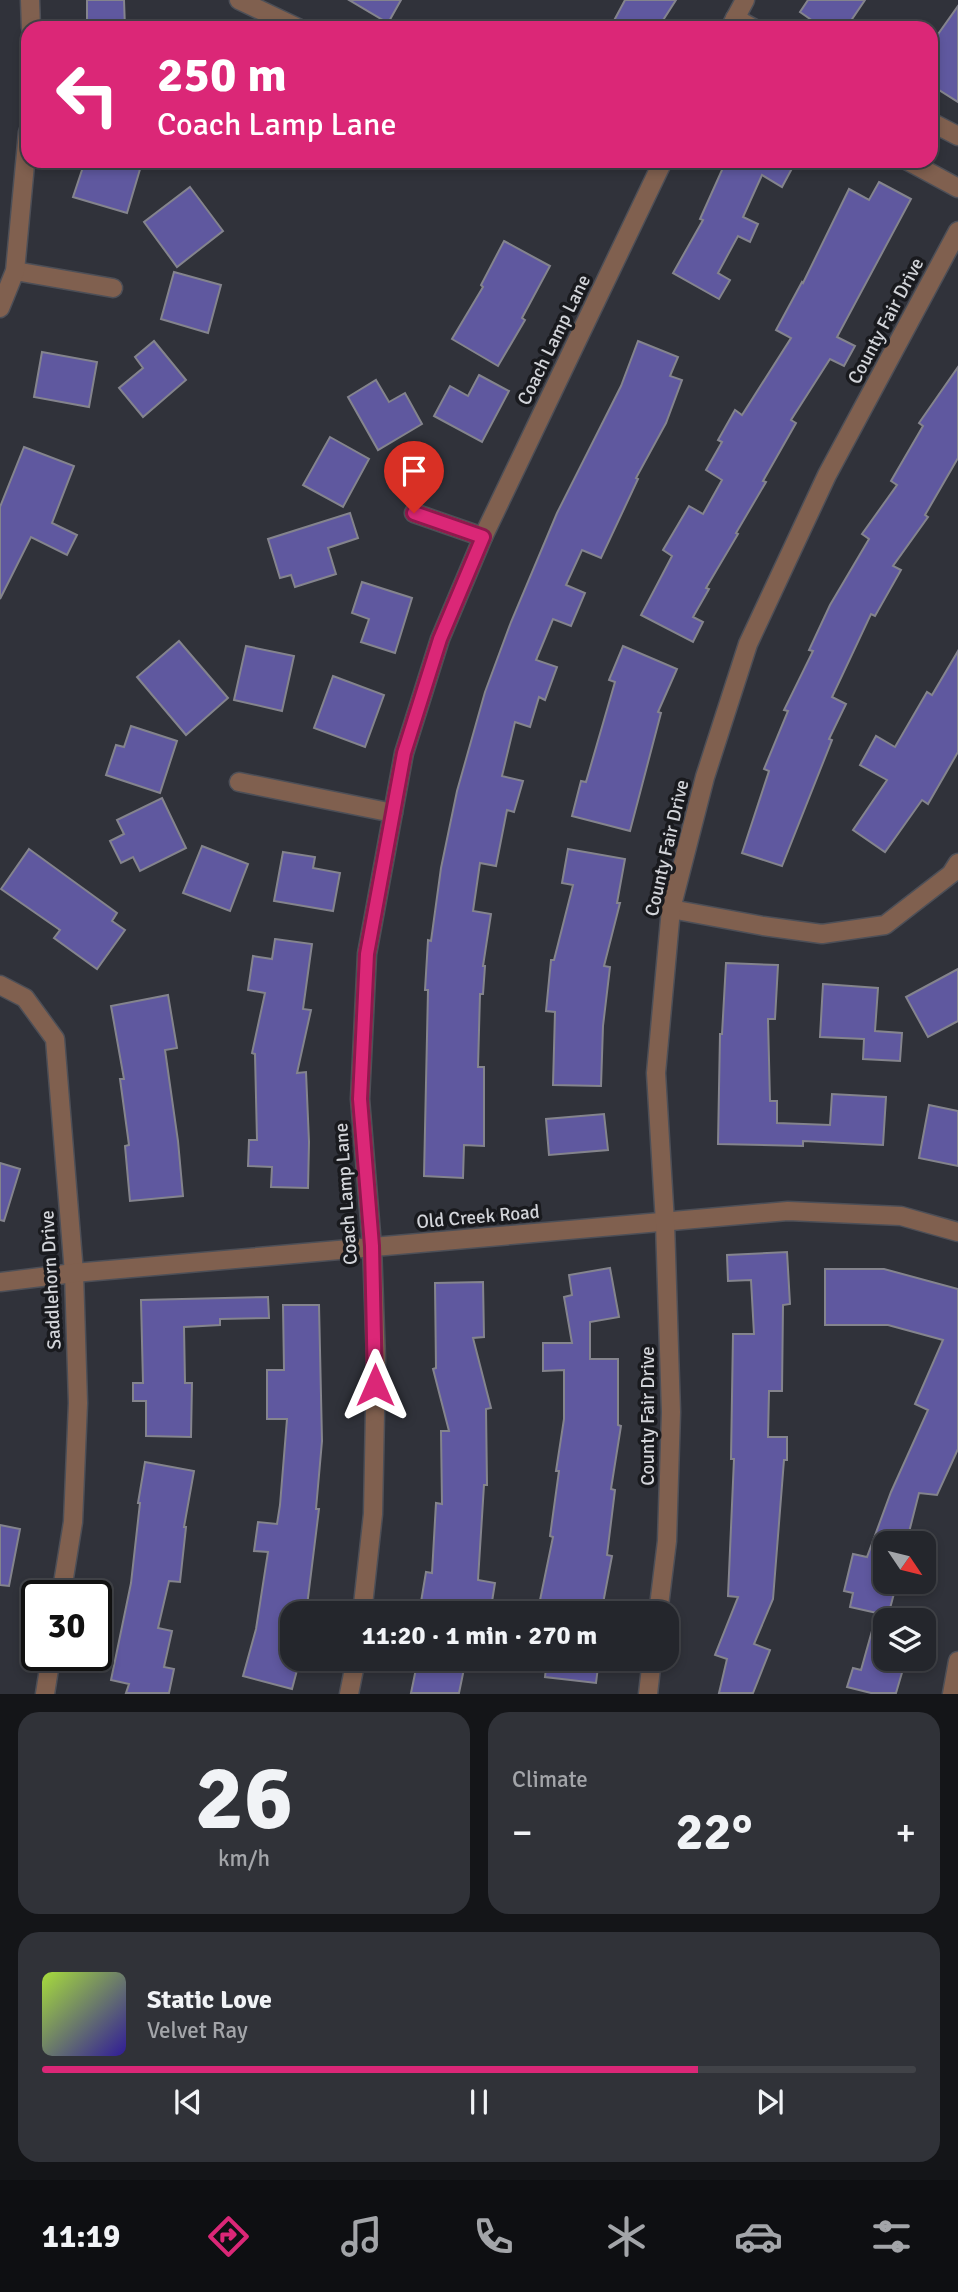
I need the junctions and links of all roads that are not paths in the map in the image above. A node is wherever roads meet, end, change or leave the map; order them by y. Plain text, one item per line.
1 (30, 0) edge
2 (239, 0) edge
3 (745, 0) edge
4 (31, 21) edge
5 (283, 21) edge
6 (733, 21) edge
7 (938, 126) edge
8 (958, 136) edge
9 (25, 168) edge
10 (660, 168) edge
11 (921, 168) edge
12 (958, 187) edge
13 (958, 231) edge
14 (15, 271) junction
15 (113, 288) dead end
16 (0, 308) edge
17 (414, 513) dead end
18 (483, 537) junction
19 (239, 782) dead end
20 (393, 813) junction
21 (958, 863) edge
22 (671, 909) junction
23 (0, 985) edge
24 (665, 1223) junction
25 (958, 1232) edge
26 (372, 1246) junction
27 (74, 1273) junction
28 (0, 1282) edge
29 (63, 1580) edge
30 (363, 1601) edge
31 (660, 1601) edge
32 (958, 1661) edge
33 (49, 1671) edge
34 (354, 1671) edge
35 (651, 1671) edge
36 (45, 1693) edge
37 (349, 1693) edge
38 (648, 1693) edge
39 (952, 1693) edge

1 - 4 street
2 - 5 street
3 - 6 street
7 - 8 street
9 - 14 street
10 - 18 street, Coach Lamp Lane
11 - 12 street
13 - 22 street, County Fair Drive
14 - 15 street
14 - 16 street
17 - 18 street
18 - 20 street, Coach Lamp Lane
19 - 20 street
20 - 26 street, Coach Lamp Lane
21 - 22 street
22 - 24 street, County Fair Drive
23 - 27 street, Saddlehorn Drive
24 - 25 street, Old Creek Road
24 - 26 street, Old Creek Road
24 - 31 street, County Fair Drive
26 - 27 street, Old Creek Road
26 - 30 street, Coach Lamp Lane
27 - 28 street, Old Creek Road
27 - 29 street, Saddlehorn Drive
32 - 39 street
33 - 36 street
34 - 37 street
35 - 38 street

